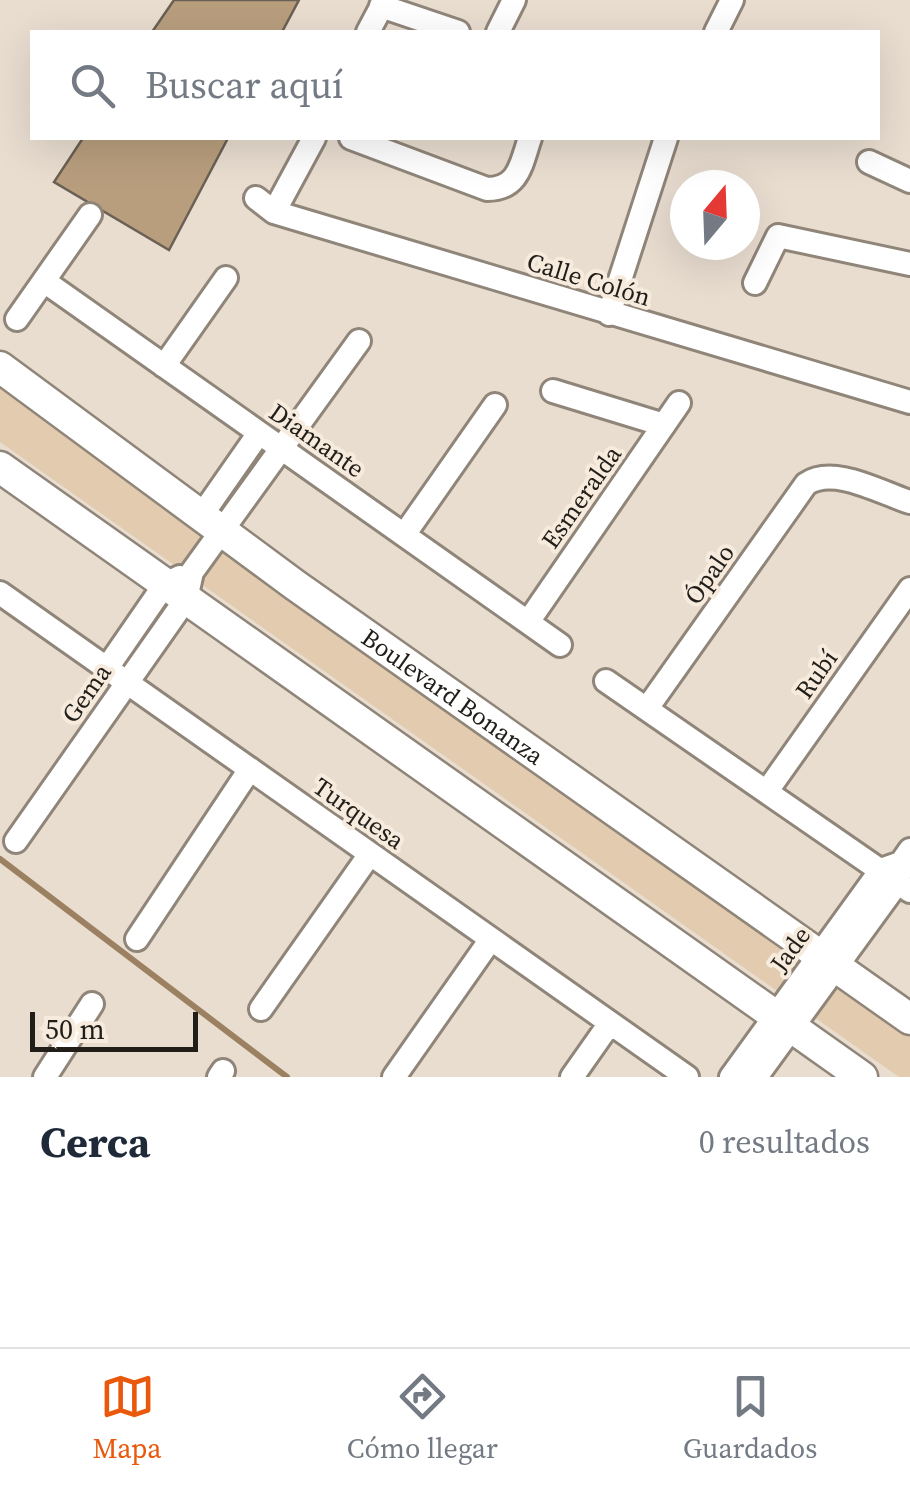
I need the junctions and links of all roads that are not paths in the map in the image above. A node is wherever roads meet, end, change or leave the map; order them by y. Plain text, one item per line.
1 (514, 0) edge
2 (732, 0) edge
3 (383, 3) edge
4 (369, 30) edge
5 (453, 30) edge
6 (499, 30) edge
7 (717, 30) edge
8 (313, 140) edge
9 (356, 140) edge
10 (529, 140) edge
11 (665, 140) edge
12 (869, 162) dead end
13 (910, 181) edge
14 (90, 215) dead end
15 (910, 264) edge
16 (226, 278) dead end
17 (44, 281) junction
18 (755, 283) dead end
19 (609, 314) junction
20 (17, 320) dead end
21 (359, 341) dead end
22 (164, 366) junction
23 (0, 368) edge
24 (553, 392) dead end
25 (910, 402) edge
26 (680, 403) dead end
27 (495, 405) dead end
28 (664, 425) junction
29 (259, 433) junction
30 (283, 450) junction
31 (0, 466) edge
32 (910, 502) edge
33 (212, 524) junction
34 (404, 535) junction
35 (181, 585) junction
36 (910, 588) edge
37 (3, 602) edge
38 (528, 622) junction
39 (560, 645) dead end
40 (107, 668) junction
41 (606, 680) dead end
42 (128, 682) junction
43 (648, 708) junction
44 (250, 769) junction
45 (767, 791) junction
46 (16, 841) dead end
47 (370, 854) junction
48 (900, 871) edge
49 (137, 938) dead end
50 (491, 938) junction
51 (828, 961) junction
52 (92, 1004) dead end
53 (262, 1008) dead end
54 (910, 1019) edge
55 (784, 1021) junction
56 (610, 1023) junction
57 (45, 1077) edge
58 (394, 1077) edge
59 (572, 1077) edge
60 (687, 1077) edge
61 (731, 1077) edge
62 (756, 1077) edge
63 (862, 1077) edge

1 - 6 street
2 - 7 street
3 - 4 street
3 - 5 street
8 - 19 street, Calle Colón
9 - 10 street
11 - 19 street
12 - 13 street
14 - 17 street
15 - 18 street
16 - 22 street
17 - 20 street
17 - 22 street, Diamante
19 - 25 street, Calle Colón
21 - 30 street, Gema
22 - 29 street, Diamante
23 - 33 street, Boulevard Bonanza
24 - 28 street
26 - 28 street, Esmeralda
27 - 34 street
28 - 38 street, Esmeralda
29 - 30 street, Diamante
29 - 33 street, Gema
30 - 33 street, Gema
30 - 34 street, Diamante
31 - 35 street
32 - 43 street, Ópalo
33 - 35 street, Gema
33 - 51 street, Boulevard Bonanza
34 - 38 street, Diamante
35 - 40 street, Gema
35 - 42 street, Gema
35 - 55 street
36 - 45 street, Rubí
37 - 40 street, Turquesa
38 - 39 street, Diamante
40 - 42 street, Turquesa
41 - 43 street
42 - 44 street, Turquesa
42 - 46 street, Gema
43 - 45 street
44 - 47 street, Turquesa
44 - 49 street
45 - 48 street
47 - 50 street, Turquesa
47 - 53 street
48 - 51 street, Jade
50 - 56 street, Turquesa
50 - 58 street
51 - 54 street, Boulevard Bonanza
51 - 55 street, Jade
52 - 57 street
55 - 61 street, Jade
55 - 62 street, Jade
55 - 63 street
56 - 59 street
56 - 60 street, Turquesa

